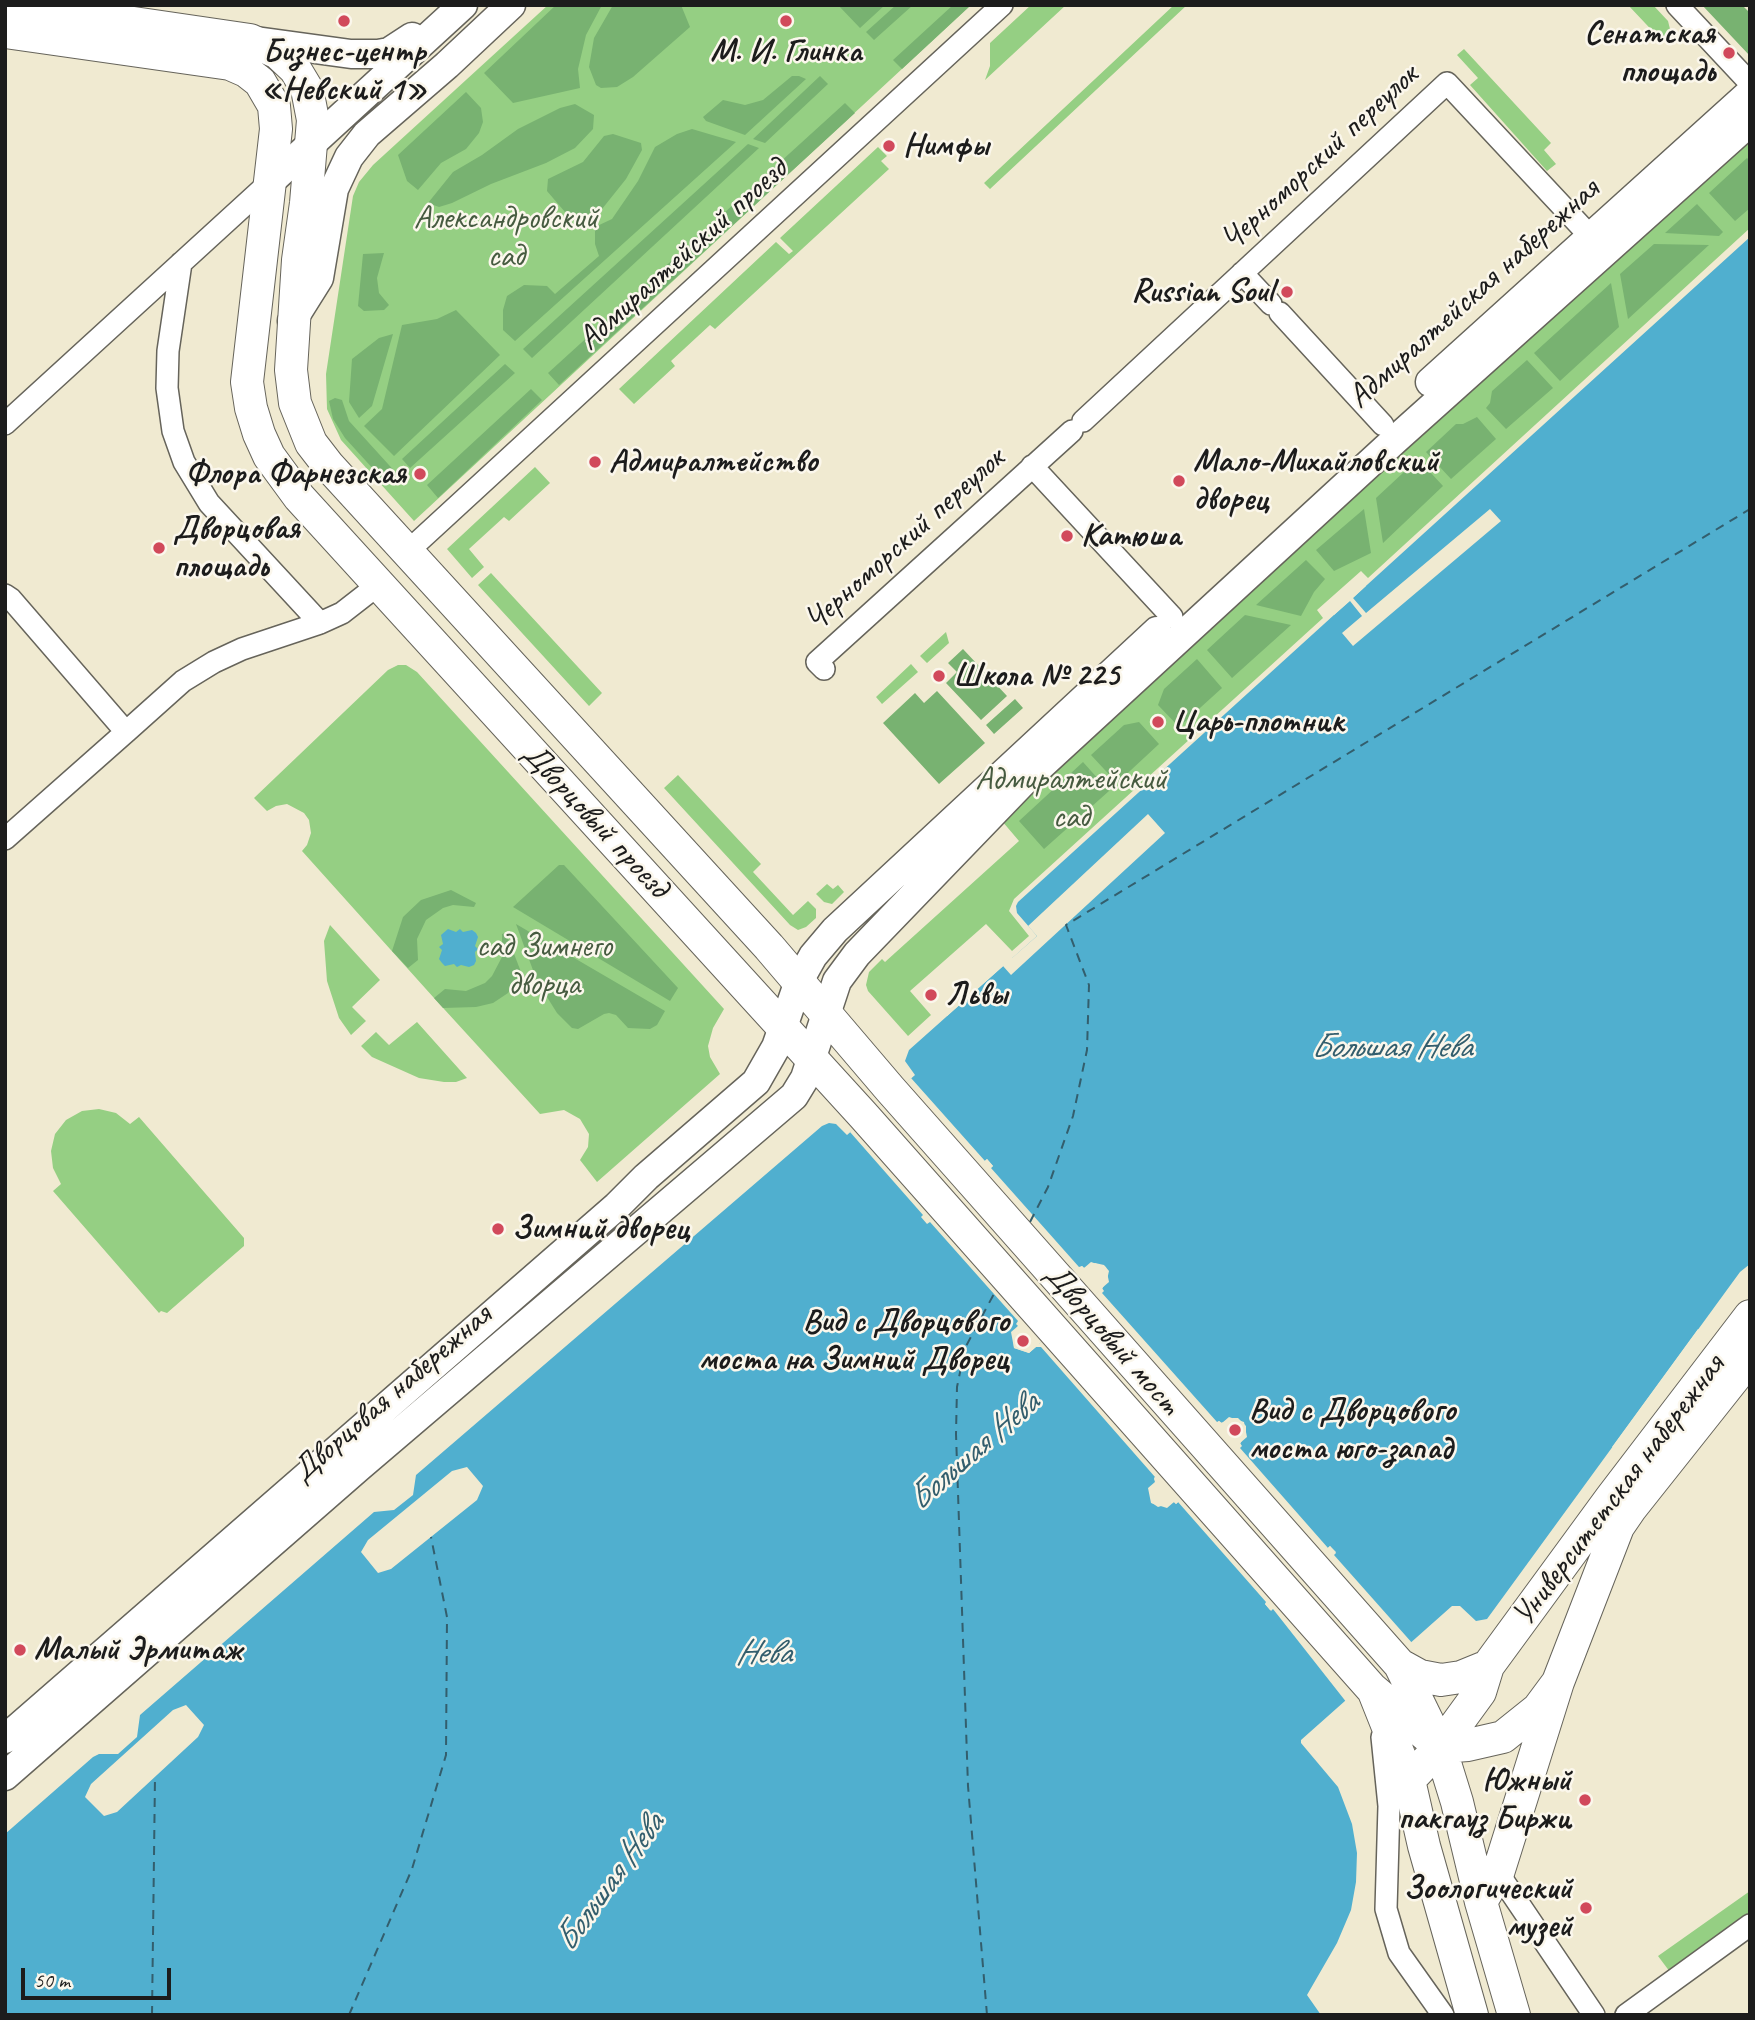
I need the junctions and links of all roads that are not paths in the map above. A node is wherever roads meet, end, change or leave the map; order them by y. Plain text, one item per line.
1 (10, 5) edge
2 (463, 5) edge
3 (511, 5) edge
4 (1002, 5) edge
5 (1677, 5) edge
6 (440, 26) junction
7 (5, 32) edge
8 (243, 39) junction
9 (1750, 83) edge
10 (1750, 93) edge
11 (1750, 122) edge
12 (311, 144) junction
13 (272, 180) junction
14 (1590, 236) junction
15 (181, 263) junction
16 (1242, 273) junction
17 (292, 321) junction
18 (5, 424) edge
19 (1383, 425) junction
20 (1032, 466) junction
21 (407, 552) junction
22 (378, 585) junction
23 (5, 595) edge
24 (1172, 617) junction
25 (320, 623) junction
26 (824, 669) dead end
27 (125, 732) junction
28 (5, 839) edge
29 (799, 981) junction
30 (826, 1012) junction
31 (783, 1027) junction
32 (812, 1058) junction
33 (1750, 1316) edge
34 (1750, 1358) edge
35 (1400, 1665) junction
36 (1488, 1666) junction
37 (1558, 1682) junction
38 (1375, 1697) junction
39 (5, 1739) edge
40 (1440, 1747) junction
41 (5, 1776) edge
42 (1409, 1780) junction
43 (1389, 1806) junction
44 (1498, 1873) junction
45 (1480, 1902) junction
46 (1750, 1924) edge
47 (1443, 2015) edge
48 (1472, 2015) edge
49 (1514, 2015) edge
50 (1594, 2015) edge
51 (1626, 2015) edge

1 - 8 main road
2 - 6 main road
3 - 17 main road
4 - 21 street, Адмиралтейский проезд
5 - 9 street
6 - 8 main road
6 - 12 main road
7 - 13 main road
8 - 12 main road
10 - 14 main road, Адмиралтейская набережная
11 - 30 main road, Адмиралтейская набережная
12 - 13 main road
12 - 17 main road
13 - 15 street
13 - 22 main road
14 - 16 street, Черноморский переулок
14 - 19 main road, Адмиралтейская набережная
15 - 18 street
15 - 25 street
16 - 19 street
16 - 20 street, Черноморский переулок
17 - 21 main road
19 - 24 main road, Адмиралтейская набережная
20 - 24 street
20 - 26 street, Черноморский переулок
21 - 29 main road, Дворцовый проезд
22 - 25 street
22 - 31 main road, Дворцовый проезд
23 - 27 street
24 - 29 main road, Адмиралтейская набережная
25 - 27 street
27 - 28 street
29 - 30 main road, Дворцовый проезд
29 - 31 main road, Адмиралтейская набережная
30 - 32 main road, Адмиралтейская набережная
30 - 35 main road, Дворцовый мост
31 - 32 main road, Дворцовый проезд
31 - 39 main road, Дворцовая набережная
32 - 38 main road, Дворцовый мост
32 - 41 main road, Дворцовая набережная
33 - 36 main road, Университетская набережная
34 - 37 main road, Университетская набережная
35 - 36 main road
35 - 40 main road
36 - 40 main road, Университетская набережная
37 - 40 main road, Университетская набережная
37 - 44 main road, Университетская набережная
38 - 40 main road
38 - 42 main road
38 - 43 street
40 - 42 main road
40 - 45 main road
42 - 43 street
42 - 48 main road
43 - 47 street
44 - 45 main road, Университетская набережная
44 - 50 street
45 - 49 main road
46 - 51 street

